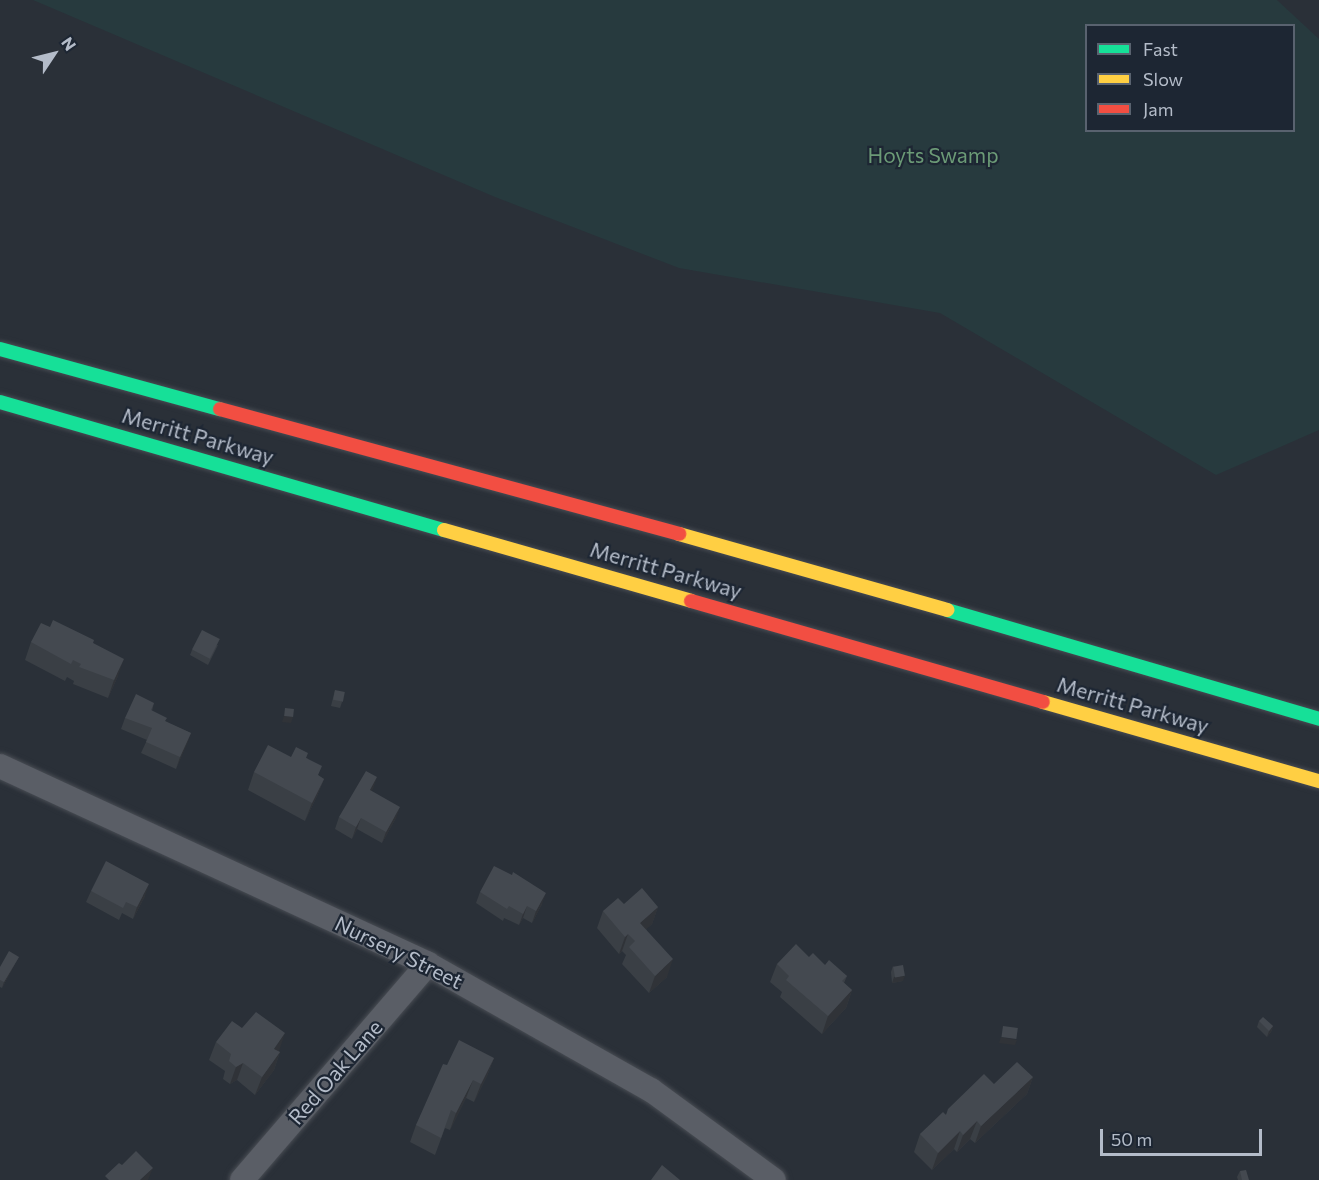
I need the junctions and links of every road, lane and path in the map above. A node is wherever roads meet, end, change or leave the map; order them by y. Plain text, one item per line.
1 (0, 349) edge
2 (0, 402) edge
3 (1319, 719) edge
4 (0, 766) edge
5 (1319, 781) edge
6 (428, 964) junction
7 (242, 1180) edge
8 (774, 1180) edge

1 - 3 highway, Merritt Parkway
2 - 5 highway, Merritt Parkway
4 - 6 street, Nursery Street
6 - 7 street, Red Oak Lane
6 - 8 street, Nursery Street

